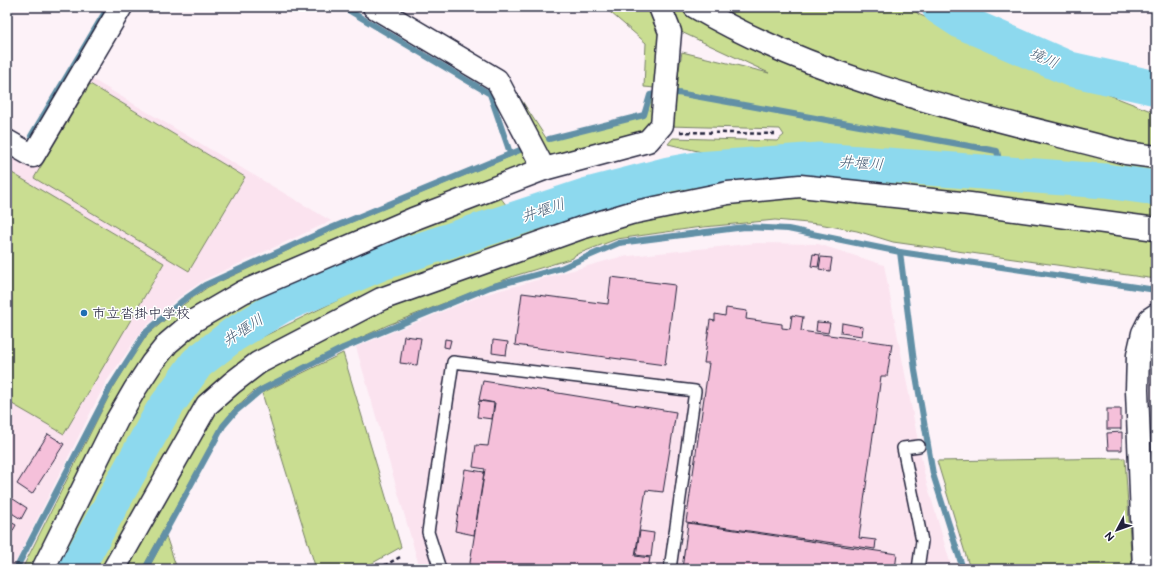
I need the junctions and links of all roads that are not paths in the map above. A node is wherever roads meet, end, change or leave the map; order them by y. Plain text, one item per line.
1 (121, 7) edge
2 (374, 7) edge
3 (660, 7) edge
4 (695, 7) edge
5 (7, 141) edge
6 (1156, 157) edge
7 (544, 169) junction
8 (1156, 229) edge
9 (1156, 315) edge
10 (919, 446) dead end
11 (43, 569) edge
12 (114, 569) edge
13 (440, 569) edge
14 (670, 569) edge
15 (918, 569) edge
16 (1144, 569) edge

1 - 5 street
2 - 7 street
3 - 7 street
4 - 6 street
7 - 11 street
8 - 12 street
9 - 16 street
10 - 15 lane
13 - 14 lane

